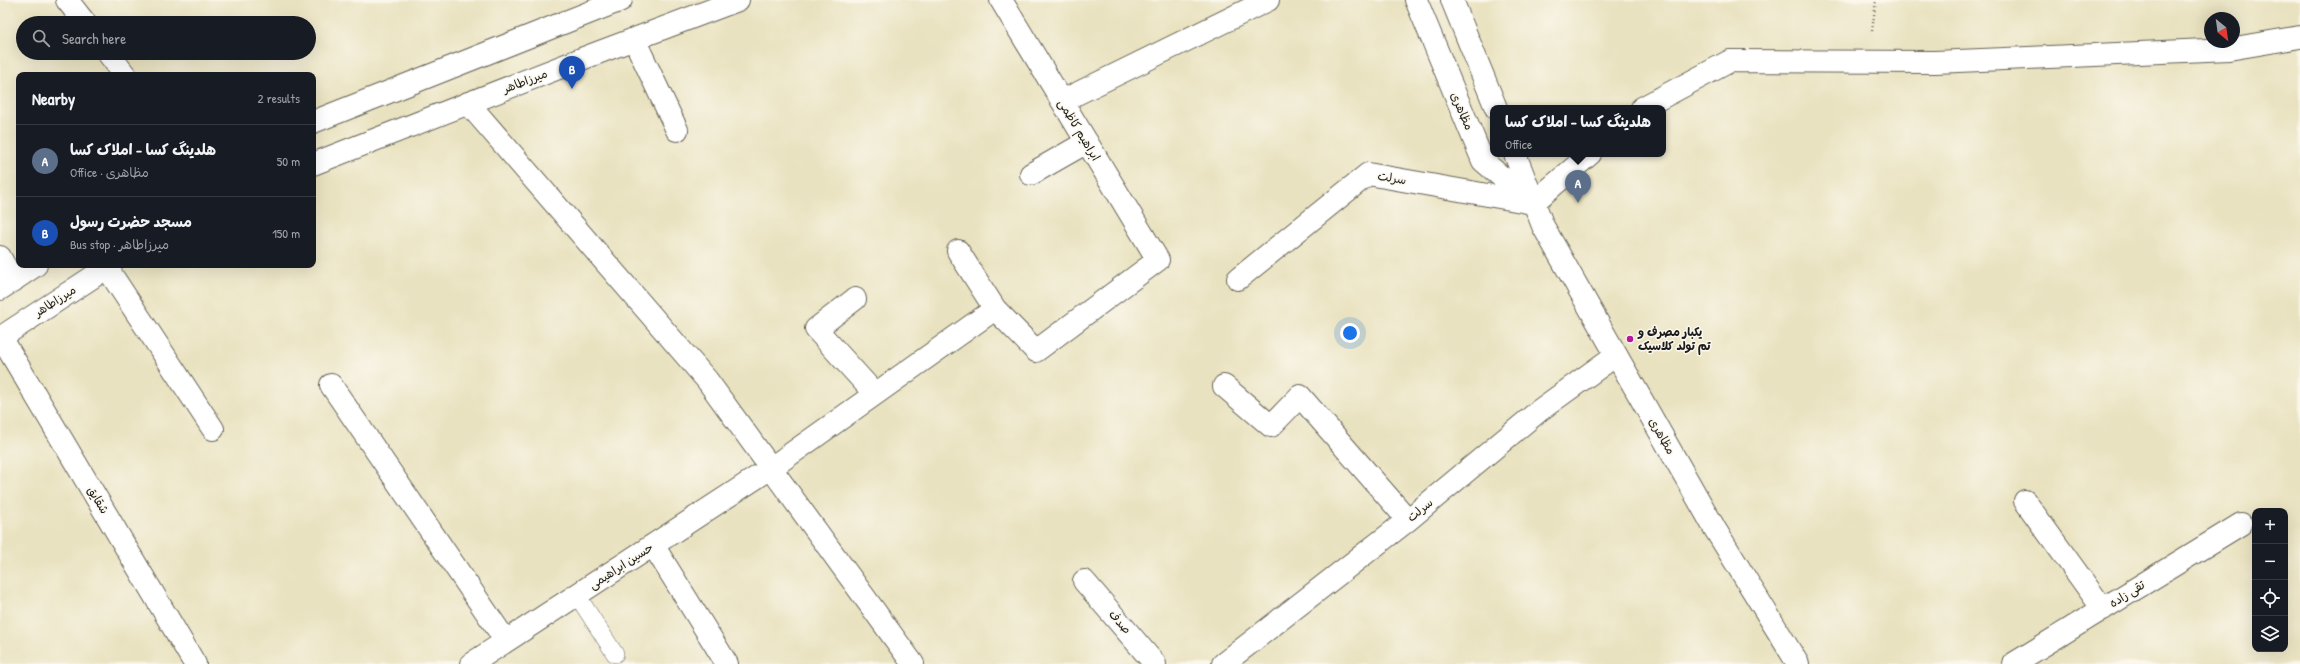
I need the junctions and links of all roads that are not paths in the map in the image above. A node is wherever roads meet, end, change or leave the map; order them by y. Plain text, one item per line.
1 (67, 0) edge
2 (621, 0) edge
3 (738, 0) edge
4 (1001, 0) edge
5 (1268, 0) edge
6 (1416, 0) edge
7 (1452, 0) edge
8 (80, 16) edge
9 (2300, 37) edge
10 (634, 39) junction
11 (113, 60) edge
12 (123, 72) edge
13 (1062, 101) junction
14 (468, 103) junction
15 (1495, 105) edge
16 (1648, 105) edge
17 (316, 121) edge
18 (677, 130) dead end
19 (1087, 142) junction
20 (1516, 157) edge
21 (1587, 157) edge
22 (316, 163) edge
23 (1031, 174) dead end
24 (1533, 203) junction
25 (958, 251) dead end
26 (0, 257) edge
27 (32, 268) edge
28 (106, 268) edge
29 (110, 268) edge
30 (1238, 280) dead end
31 (6, 285) edge
32 (855, 299) dead end
33 (995, 309) junction
34 (1, 337) edge
35 (1616, 355) junction
36 (331, 385) dead end
37 (1224, 386) dead end
38 (875, 394) junction
39 (213, 428) dead end
40 (771, 468) junction
41 (2024, 501) dead end
42 (1408, 520) junction
43 (2241, 524) dead end
44 (653, 545) junction
45 (1084, 580) dead end
46 (577, 595) junction
47 (2103, 609) junction
48 (506, 641) junction
49 (615, 654) dead end
50 (195, 664) edge
51 (472, 664) edge
52 (727, 664) edge
53 (913, 664) edge
54 (1155, 664) edge
55 (1223, 664) edge
56 (1798, 664) edge
57 (2013, 664) edge

1 - 8 street
2 - 17 street
3 - 10 street, میرزاطاهر
4 - 13 street, ابراهیم کاظمی
5 - 13 street
6 - 24 street, مظاهری
7 - 15 street
9 - 16 street
10 - 14 street, میرزاطاهر
10 - 18 street
11 - 12 street
13 - 19 street, ابراهیم کاظمی
14 - 22 street, میرزاطاهر
14 - 40 street
19 - 23 street
19 - 33 street, ابراهیم کاظمی
20 - 24 street, مظاهری
21 - 24 street
24 - 30 street, سرلت
24 - 35 street, مظاهری
25 - 33 street
26 - 31 street
27 - 31 street
28 - 34 street, میرزاطاهر
29 - 39 street
32 - 38 street
33 - 38 street, حسین ابراهیمی
34 - 50 street, شقایق
35 - 42 street, سرلت
35 - 56 street, مظاهری
36 - 48 street
37 - 42 street
38 - 40 street, حسین ابراهیمی
40 - 44 street, حسین ابراهیمی
40 - 53 street
41 - 47 street
42 - 55 street, سرلت
43 - 47 street, تقی زاده
44 - 46 street, حسین ابراهیمی
44 - 52 street
45 - 54 street, صدف
46 - 48 street, حسین ابراهیمی
46 - 49 lane
47 - 57 street, تقی زاده
48 - 51 street, حسین ابراهیمی

